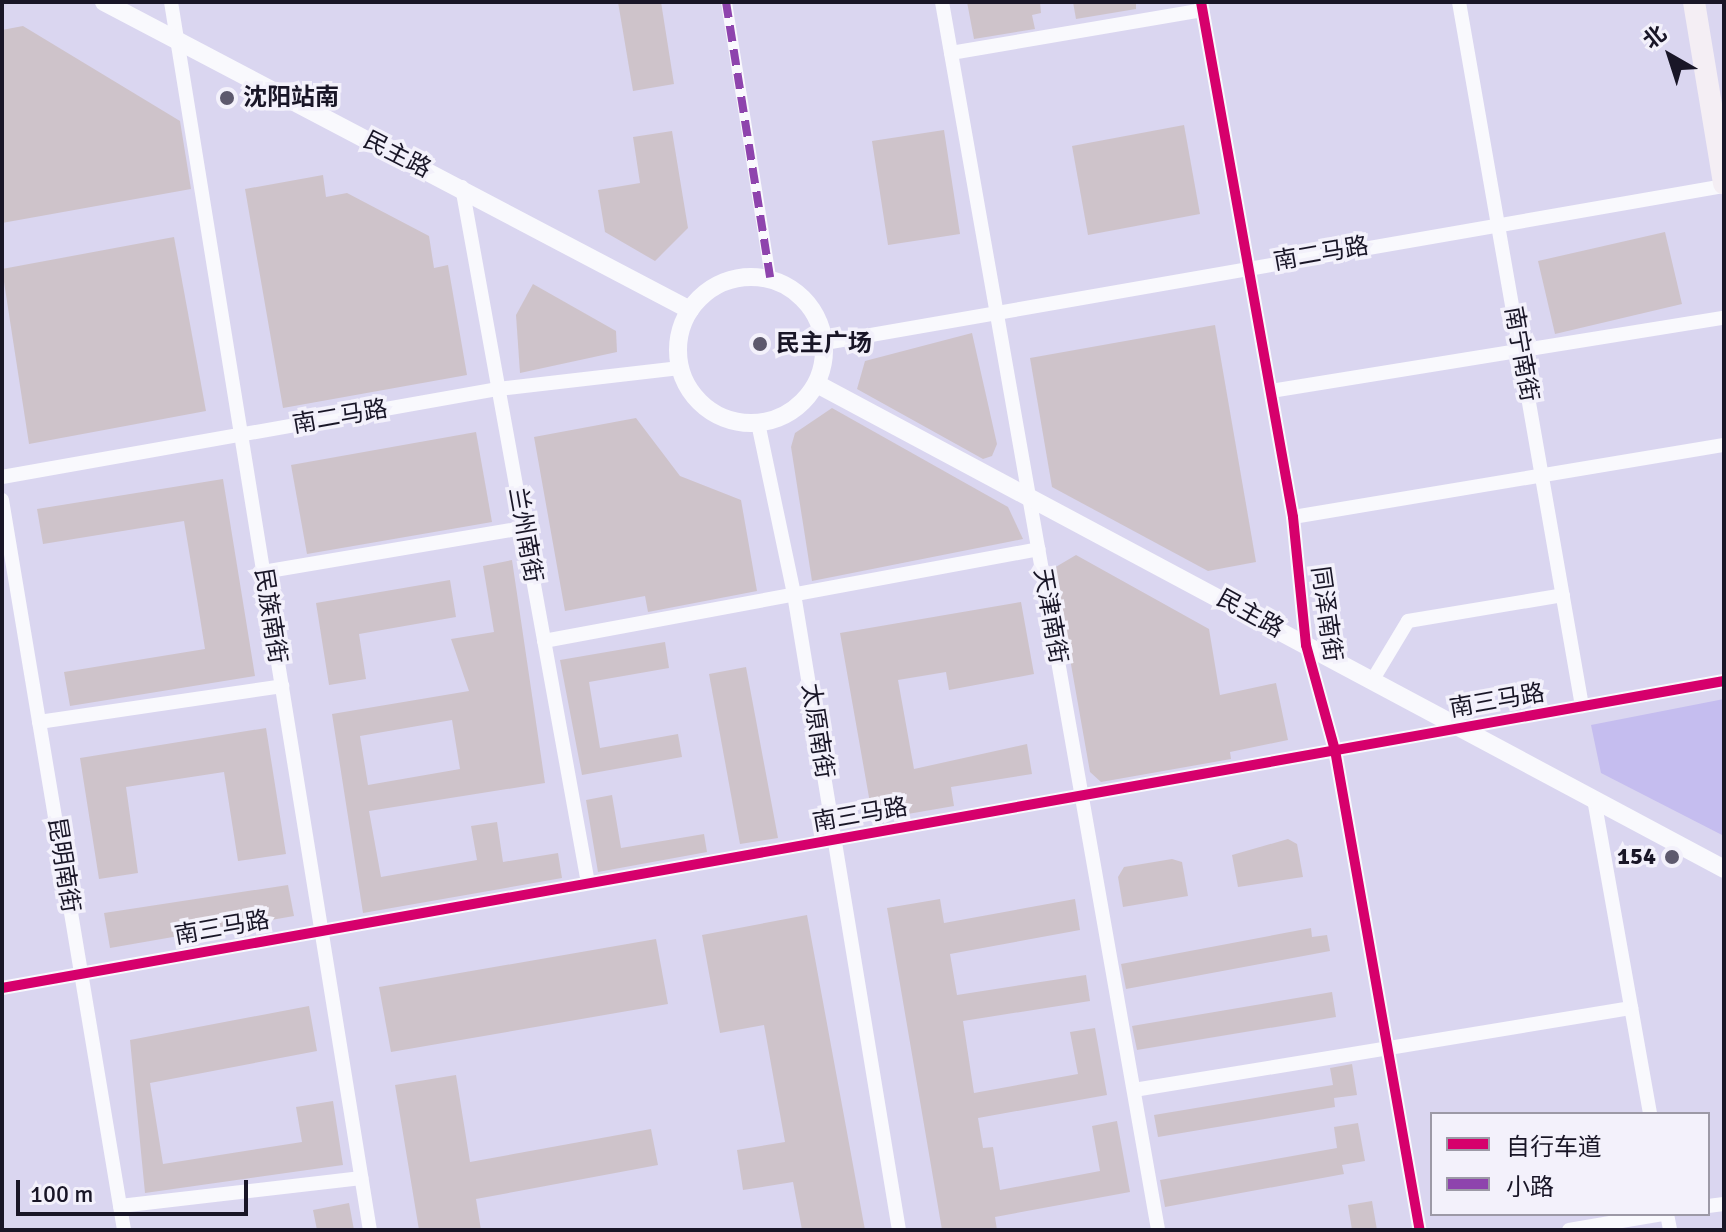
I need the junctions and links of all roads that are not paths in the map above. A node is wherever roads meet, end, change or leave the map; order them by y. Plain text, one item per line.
1 (104, 2) edge
2 (171, 2) edge
3 (726, 2) edge
4 (942, 2) edge
5 (1459, 2) edge
6 (1694, 2) edge
7 (1202, 6) edge
8 (178, 44) junction
9 (951, 53) junction
10 (1724, 185) edge
11 (462, 187) junction
12 (1498, 224) junction
13 (1248, 266) junction
14 (770, 278) junction
15 (996, 309) junction
16 (690, 310) junction
17 (1724, 318) edge
18 (825, 343) junction
19 (1520, 350) junction
20 (680, 368) junction
21 (817, 384) junction
22 (498, 389) junction
23 (1271, 391) junction
24 (758, 423) junction
25 (241, 435) junction
26 (1724, 445) edge
27 (1541, 472) junction
28 (2, 477) edge
29 (1025, 491) junction
30 (2, 500) edge
31 (1293, 517) junction
32 (523, 528) junction
33 (1039, 549) junction
34 (263, 572) junction
35 (794, 594) junction
36 (1563, 595) junction
37 (544, 641) junction
38 (1306, 645) junction
39 (1372, 681) junction
40 (1724, 681) edge
41 (282, 686) junction
42 (1582, 706) junction
43 (39, 722) junction
44 (1465, 727) junction
45 (1335, 750) junction
46 (1082, 795) junction
47 (1594, 799) junction
48 (835, 839) junction
49 (1724, 869) edge
50 (588, 883) junction
51 (321, 931) junction
52 (81, 974) junction
53 (2, 988) edge
54 (1631, 1008) junction
55 (1388, 1048) junction
56 (1134, 1090) junction
57 (1650, 1112) edge
58 (361, 1178) junction
59 (120, 1206) junction
60 (1653, 1216) edge
61 (124, 1230) edge
62 (370, 1230) edge
63 (899, 1230) edge
64 (1158, 1230) edge
65 (1420, 1230) edge
66 (1569, 1230) edge

1 - 8 street, 民主路
2 - 8 street, 民族南街
3 - 14 street
4 - 9 street, 天津南街
5 - 12 street, 南宁南街
6 - 10 main road
7 - 9 street
7 - 13 street, 同泽南街
8 - 11 street, 民主路
8 - 25 street, 民族南街
9 - 15 street, 天津南街
10 - 12 street, 南二马路
11 - 16 street, 民主路
11 - 22 street, 兰州南街
12 - 13 street, 南二马路
12 - 19 street, 南宁南街
13 - 15 street, 南二马路
13 - 23 street, 同泽南街
14 - 16 street
14 - 18 street
15 - 18 street, 南二马路
15 - 29 street, 天津南街
16 - 20 street
17 - 19 street
18 - 21 street
19 - 23 street
19 - 27 street, 南宁南街
20 - 22 street, 南二马路
20 - 24 street
21 - 24 street
21 - 29 street, 民主路
22 - 25 street, 南二马路
22 - 32 street, 兰州南街
23 - 31 street, 同泽南街
24 - 35 street, 太原南街
25 - 28 street, 南二马路
25 - 34 street, 民族南街
26 - 27 street
27 - 31 street
27 - 36 street, 南宁南街
29 - 33 street, 天津南街
29 - 38 street, 民主路
30 - 43 street, 昆明南街
31 - 38 street, 同泽南街
32 - 34 street
32 - 37 street, 兰州南街
33 - 35 street
33 - 46 street, 天津南街
34 - 41 street, 民族南街
35 - 37 street
35 - 48 street, 太原南街
36 - 39 street
36 - 42 street, 南宁南街
37 - 50 street, 兰州南街
38 - 39 street, 民主路
38 - 45 street, 同泽南街
39 - 44 street, 民主路
40 - 42 street, 南三马路
41 - 43 street
41 - 51 street, 民族南街
42 - 44 street, 南三马路
43 - 52 street, 昆明南街
44 - 45 street, 南三马路
44 - 47 street, 民主路
45 - 46 street, 南三马路
45 - 55 street, 同泽南街
46 - 48 street, 南三马路
46 - 56 street, 天津南街
47 - 49 street, 民主路
47 - 54 street
48 - 50 street, 南三马路
48 - 63 street, 太原南街
50 - 51 street, 南三马路
51 - 52 street, 南三马路
51 - 58 street, 民族南街
52 - 53 street, 南三马路
52 - 59 street, 昆明南街
54 - 55 street
54 - 57 street
55 - 56 street
55 - 65 street, 同泽南街
56 - 64 street, 天津南街
58 - 59 street
58 - 62 street, 民族南街
59 - 61 street, 昆明南街
60 - 66 street

